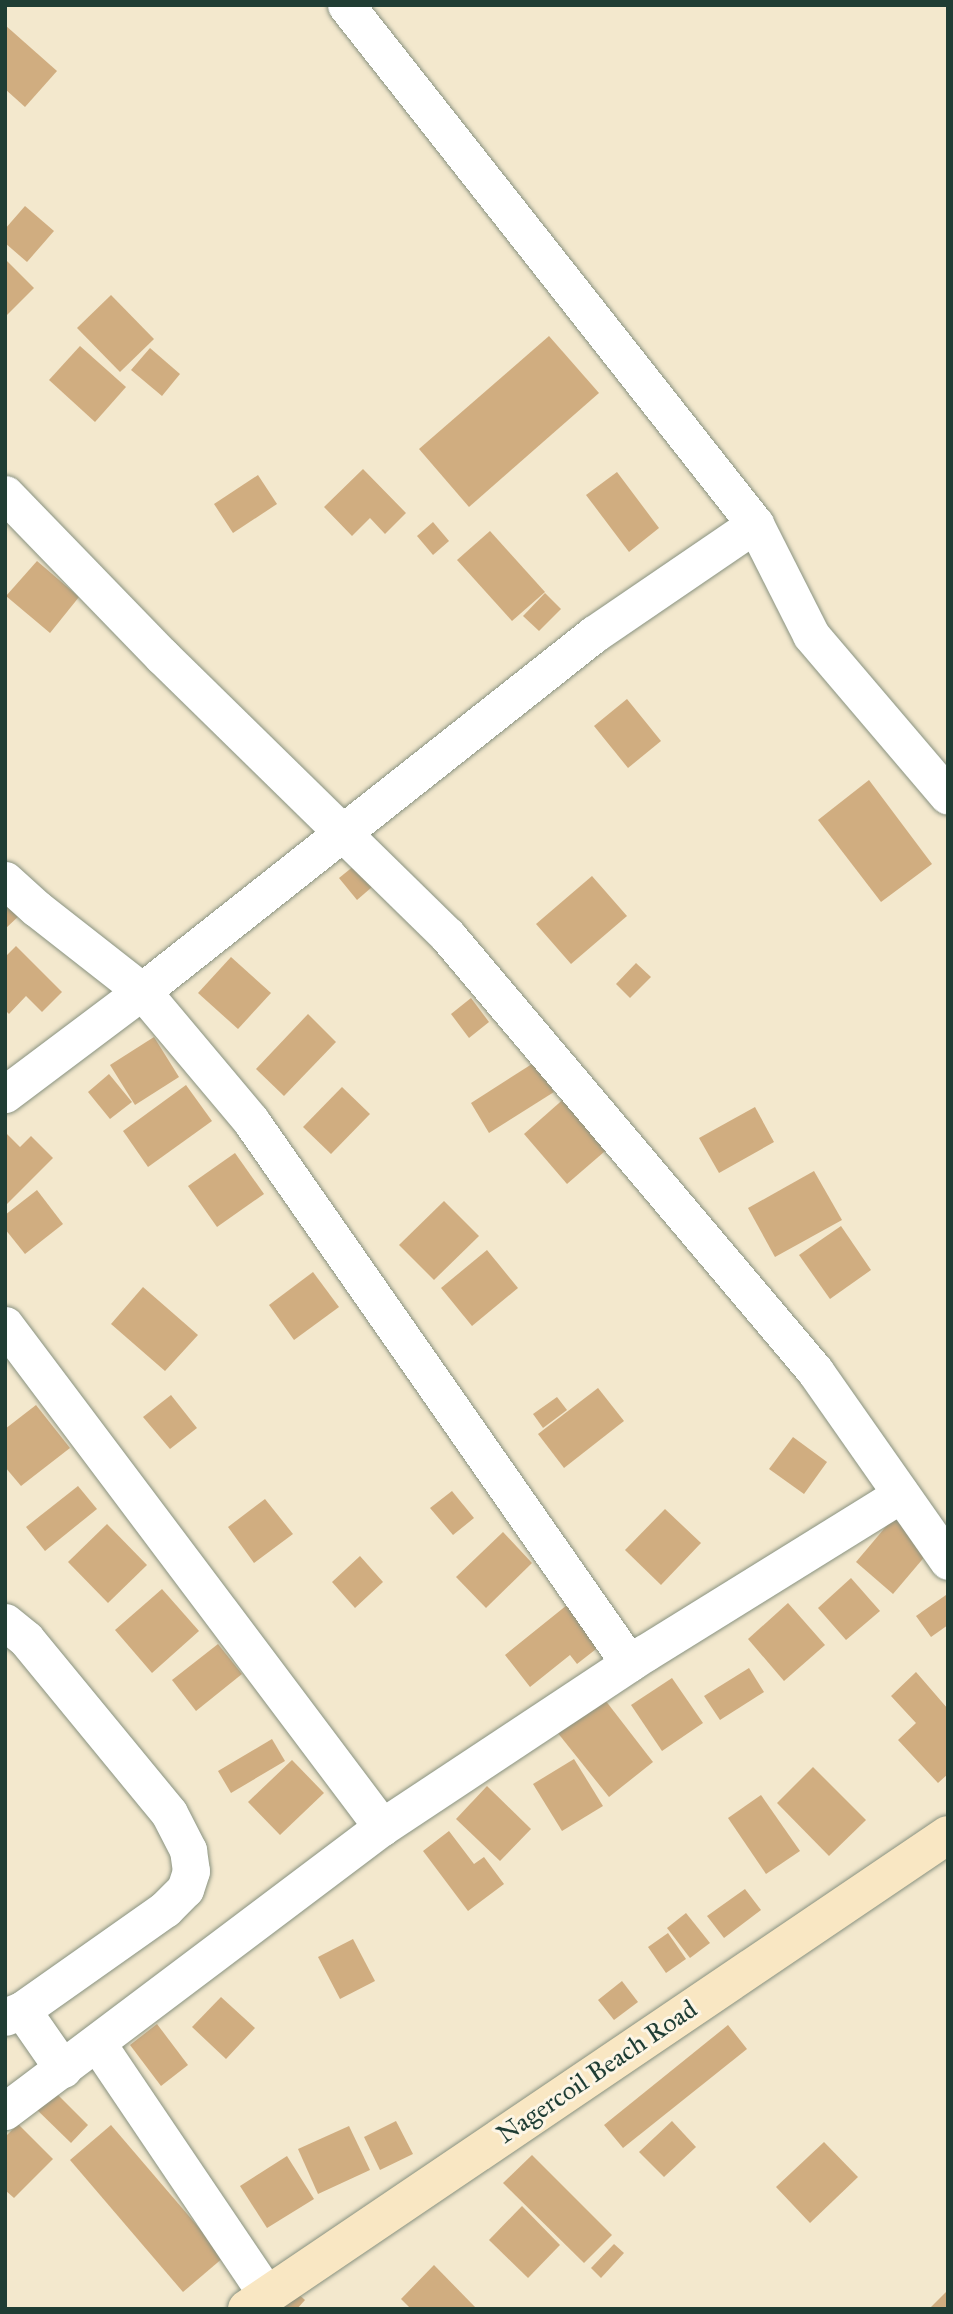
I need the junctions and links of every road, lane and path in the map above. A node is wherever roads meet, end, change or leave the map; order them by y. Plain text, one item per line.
1 (346, 5) edge
2 (5, 494) edge
3 (755, 524) junction
4 (948, 796) edge
5 (341, 833) junction
6 (5, 880) edge
7 (142, 991) junction
8 (5, 1094) edge
9 (5, 1325) edge
10 (901, 1494) junction
11 (948, 1561) edge
12 (5, 1622) edge
13 (629, 1663) junction
14 (382, 1827) junction
15 (948, 1835) edge
16 (14, 2014) edge
17 (97, 2043) junction
18 (64, 2070) junction
19 (5, 2111) edge
20 (257, 2302) edge

1 - 3 street
2 - 5 street
3 - 4 street
3 - 5 street
5 - 7 street
5 - 10 street
6 - 7 street
7 - 8 street
7 - 13 street
9 - 14 street
10 - 11 street
10 - 13 street
12 - 16 street
13 - 14 street
14 - 17 street
15 - 20 main road, Nagercoil Beach Road
16 - 18 street
17 - 18 street
17 - 20 street
18 - 19 street

